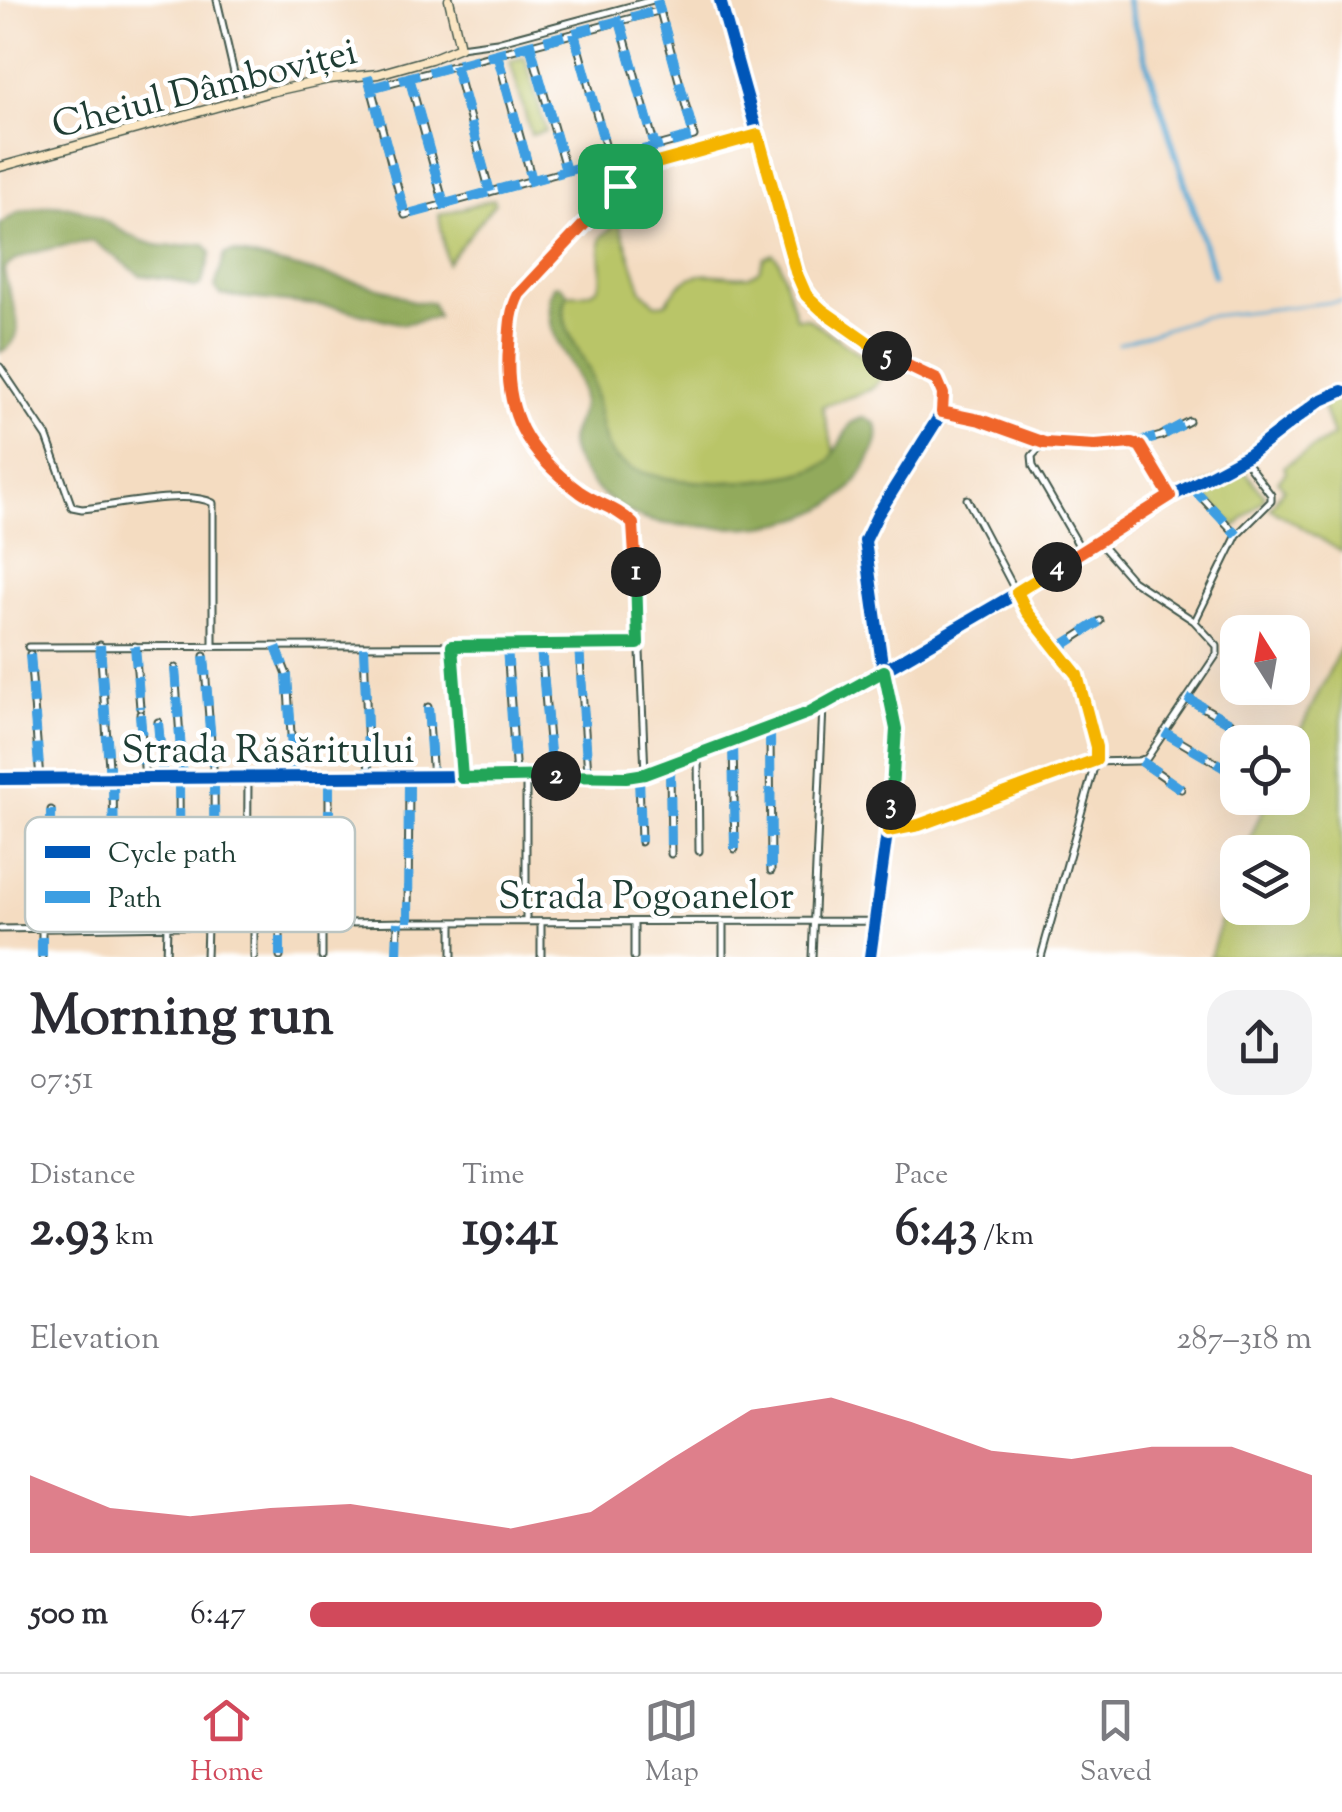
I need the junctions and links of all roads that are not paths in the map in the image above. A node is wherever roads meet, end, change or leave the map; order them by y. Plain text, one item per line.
1 (217, 0) edge
2 (449, 0) edge
3 (652, 0) edge
4 (720, 0) edge
5 (640, 2) edge
6 (659, 10) junction
7 (620, 21) junction
8 (574, 33) junction
9 (522, 35) junction
10 (528, 46) junction
11 (460, 47) junction
12 (497, 54) junction
13 (455, 65) junction
14 (368, 76) junction
15 (409, 78) junction
16 (371, 88) junction
17 (240, 99) junction
18 (758, 135) junction
19 (655, 146) junction
20 (609, 159) junction
21 (0, 167) edge
22 (566, 171) junction
23 (532, 180) junction
24 (490, 192) junction
25 (444, 204) junction
26 (0, 367) edge
27 (1342, 390) edge
28 (942, 412) junction
29 (1189, 421) dead end
30 (1044, 443) junction
31 (1136, 443) junction
32 (1242, 458) junction
33 (1190, 485) junction
34 (1170, 496) junction
35 (967, 499) dead end
36 (1237, 534) junction
37 (1098, 540) junction
38 (1082, 551) junction
39 (1017, 592) junction
40 (1100, 621) dead end
41 (1194, 621) junction
42 (213, 644) junction
43 (638, 644) junction
44 (100, 645) junction
45 (135, 646) junction
46 (452, 646) junction
47 (579, 646) junction
48 (276, 647) junction
49 (364, 647) junction
50 (507, 647) junction
51 (541, 647) junction
52 (1057, 648) junction
53 (204, 656) dead end
54 (175, 668) dead end
55 (884, 671) junction
56 (1188, 698) junction
57 (823, 706) junction
58 (428, 707) dead end
59 (158, 722) dead end
60 (1234, 725) edge
61 (770, 728) junction
62 (1164, 732) junction
63 (733, 742) junction
64 (698, 755) junction
65 (1096, 760) junction
66 (1141, 761) junction
67 (670, 765) junction
68 (1220, 765) edge
69 (588, 774) junction
70 (642, 774) junction
71 (552, 776) junction
72 (516, 777) junction
73 (526, 777) junction
74 (294, 778) junction
75 (329, 778) junction
76 (369, 778) junction
77 (409, 778) junction
78 (433, 778) junction
79 (462, 778) junction
80 (0, 779) edge
81 (181, 779) junction
82 (214, 779) junction
83 (248, 779) junction
84 (40, 780) junction
85 (112, 780) junction
86 (145, 780) junction
87 (163, 780) junction
88 (1180, 789) dead end
89 (52, 810) dead end
90 (52, 817) edge
91 (113, 817) edge
92 (181, 817) edge
93 (213, 817) edge
94 (249, 817) edge
95 (328, 817) edge
96 (888, 831) junction
97 (641, 842) dead end
98 (734, 849) dead end
99 (699, 851) dead end
100 (671, 854) dead end
101 (771, 872) dead end
102 (398, 922) junction
103 (408, 922) junction
104 (452, 922) junction
105 (526, 922) junction
106 (541, 922) junction
107 (634, 922) junction
108 (722, 922) junction
109 (812, 922) junction
110 (874, 922) junction
111 (355, 923) edge
112 (25, 929) edge
113 (0, 930) edge
114 (167, 932) edge
115 (210, 932) edge
116 (252, 932) edge
117 (324, 932) edge
118 (166, 957) edge
119 (206, 957) edge
120 (254, 957) edge
121 (322, 957) edge
122 (397, 957) edge
123 (452, 957) edge
124 (541, 957) edge
125 (634, 957) edge
126 (723, 957) edge
127 (812, 957) edge
128 (870, 957) edge
129 (1040, 957) edge

1 - 17 street
2 - 11 street
3 - 5 street, Cheiul Dâmboviței
3 - 6 street
4 - 18 street
5 - 9 street, Cheiul Dâmboviței
6 - 7 street
6 - 19 street
7 - 8 street
7 - 19 street
8 - 10 street
8 - 20 street
9 - 10 street
9 - 11 street, Cheiul Dâmboviței
10 - 12 street
10 - 22 street
11 - 14 street, Cheiul Dâmboviței
12 - 13 street
12 - 23 street
13 - 15 street
13 - 24 street
14 - 16 street
14 - 17 street, Cheiul Dâmboviței
15 - 16 street
15 - 25 street
16 - 25 street
17 - 21 street, Cheiul Dâmboviței
18 - 28 street
18 - 43 street
19 - 20 street
20 - 22 street
22 - 23 street
23 - 24 street
24 - 25 street
26 - 42 street
27 - 32 street, Strada Răsăritului
28 - 30 street
28 - 55 street
29 - 31 street
30 - 31 street
30 - 38 street
31 - 34 street
32 - 33 street, Strada Răsăritului
32 - 36 street
33 - 34 street, Strada Răsăritului
33 - 36 street
34 - 37 street, Strada Răsăritului
35 - 39 street
36 - 41 street
37 - 38 street, Strada Răsăritului
37 - 41 street
38 - 39 street, Strada Răsăritului
39 - 52 street
39 - 55 street, Strada Răsăritului
40 - 52 street
41 - 56 street
42 - 45 street
42 - 48 street
43 - 47 street
43 - 70 street
44 - 45 street
44 - 84 street
44 - 85 street
45 - 86 street
46 - 49 street
46 - 50 street
46 - 79 street
47 - 51 street
47 - 69 street
48 - 49 street
48 - 74 street
49 - 76 street
50 - 51 street
50 - 72 street
51 - 71 street
52 - 65 street
53 - 82 street
54 - 81 street, Strada Răsăritului
55 - 57 street, Strada Răsăritului
55 - 96 street
56 - 60 street
56 - 62 street
57 - 61 street, Strada Răsăritului
57 - 109 street
58 - 78 street
59 - 87 street
61 - 63 street, Strada Răsăritului
61 - 101 street
62 - 66 street
62 - 68 street
63 - 64 street, Strada Răsăritului
63 - 98 street
64 - 67 street, Strada Răsăritului
64 - 99 street
65 - 66 street
65 - 96 street
65 - 129 street
66 - 88 street
67 - 70 street, Strada Răsăritului
67 - 100 street
69 - 70 street, Strada Răsăritului
69 - 71 street, Strada Răsăritului
70 - 97 street
71 - 73 street, Strada Răsăritului
72 - 73 street, Strada Răsăritului
72 - 79 street, Strada Răsăritului
73 - 105 street
74 - 75 street, Strada Răsăritului
74 - 83 street, Strada Răsăritului
75 - 76 street, Strada Răsăritului
75 - 95 street
76 - 77 street, Strada Răsăritului
77 - 78 street, Strada Răsăritului
77 - 103 street
78 - 79 street, Strada Răsăritului
80 - 84 street, Strada Răsăritului
81 - 82 street, Strada Răsăritului
81 - 87 street, Strada Răsăritului
81 - 92 street
82 - 83 street, Strada Răsăritului
82 - 93 street
83 - 94 street
84 - 85 street, Strada Răsăritului
85 - 86 street, Strada Răsăritului
85 - 91 street
86 - 87 street, Strada Răsăritului
89 - 90 street
96 - 110 street
102 - 103 street
102 - 111 street
102 - 122 street
103 - 104 street
104 - 105 street, Strada Pogoanelor
104 - 123 street, Strada Pogoanelor
105 - 106 street, Strada Pogoanelor
106 - 107 street, Strada Pogoanelor
106 - 124 street
107 - 108 street, Strada Pogoanelor
107 - 125 street
108 - 109 street, Strada Pogoanelor
108 - 126 street
109 - 110 street, Strada Pogoanelor
109 - 127 street
110 - 128 street
112 - 113 street
114 - 118 street
115 - 119 street
116 - 120 street
117 - 121 street

